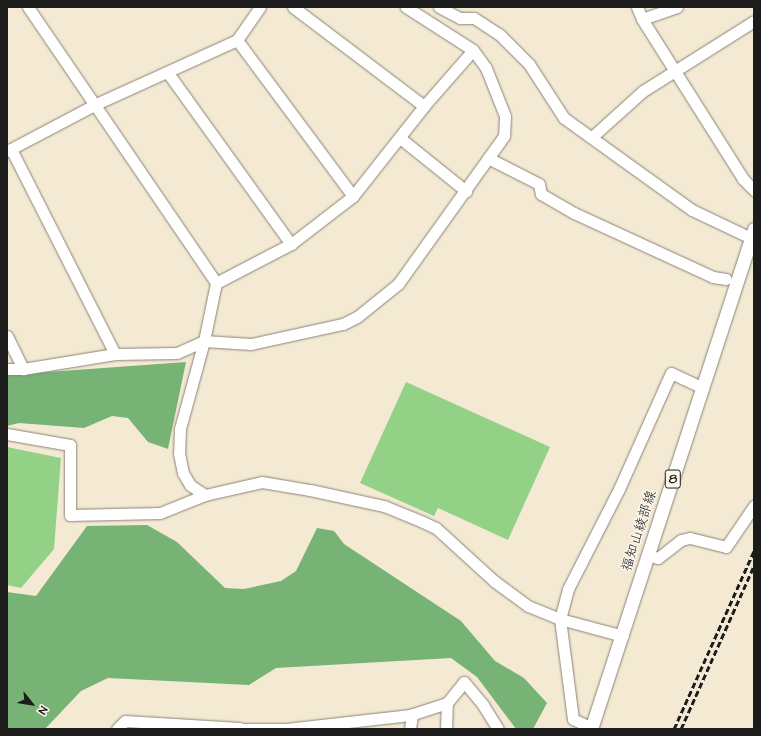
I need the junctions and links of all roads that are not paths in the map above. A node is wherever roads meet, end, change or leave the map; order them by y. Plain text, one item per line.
1 (260, 7) edge
2 (293, 7) edge
3 (406, 7) edge
4 (439, 7) edge
5 (637, 7) edge
6 (678, 7) edge
7 (31, 8) edge
8 (642, 19) junction
9 (754, 21) edge
10 (237, 40) junction
11 (474, 50) junction
12 (674, 70) junction
13 (168, 73) junction
14 (96, 104) junction
15 (424, 106) junction
16 (593, 136) junction
17 (400, 138) junction
18 (9, 150) edge
19 (488, 158) junction
20 (754, 190) edge
21 (466, 191) junction
22 (353, 196) junction
23 (752, 233) edge
24 (291, 244) junction
25 (750, 255) edge
26 (726, 279) dead end
27 (216, 283) junction
28 (7, 336) edge
29 (204, 341) junction
30 (115, 354) junction
31 (7, 369) edge
32 (23, 369) junction
33 (703, 388) junction
34 (7, 434) edge
35 (205, 495) junction
36 (754, 506) edge
37 (648, 555) junction
38 (560, 618) junction
39 (623, 636) junction
40 (447, 703) junction
41 (412, 714) junction
42 (240, 728) edge
43 (592, 728) edge
44 (117, 729) edge
45 (410, 729) edge
46 (446, 729) edge
47 (498, 729) edge

1 - 10 street
2 - 15 street
3 - 11 street
4 - 16 street
5 - 8 street
6 - 8 street
7 - 14 street
8 - 12 street
9 - 12 street
10 - 13 street
10 - 22 street
11 - 15 street
11 - 19 street
12 - 16 street
12 - 20 street
13 - 14 street
13 - 24 street
14 - 18 street
14 - 27 street
15 - 17 street
16 - 23 street
17 - 21 street
17 - 22 street
18 - 30 street
19 - 21 street
19 - 26 street
21 - 29 street
22 - 24 street
23 - 25 main road, 福知山綾部線 / 8
24 - 27 street
25 - 33 main road, 福知山綾部線 / 8
27 - 29 street
28 - 32 street
29 - 30 street
29 - 35 street
30 - 32 street
31 - 32 street
33 - 37 main road, 福知山綾部線 / 8
33 - 38 street
34 - 35 street
35 - 38 street
36 - 37 street
37 - 39 main road, 福知山綾部線 / 8
38 - 39 street
38 - 43 street
39 - 43 main road, 福知山綾部線 / 8
40 - 41 street
40 - 46 street
40 - 47 street
41 - 42 street
41 - 45 street
42 - 44 street

